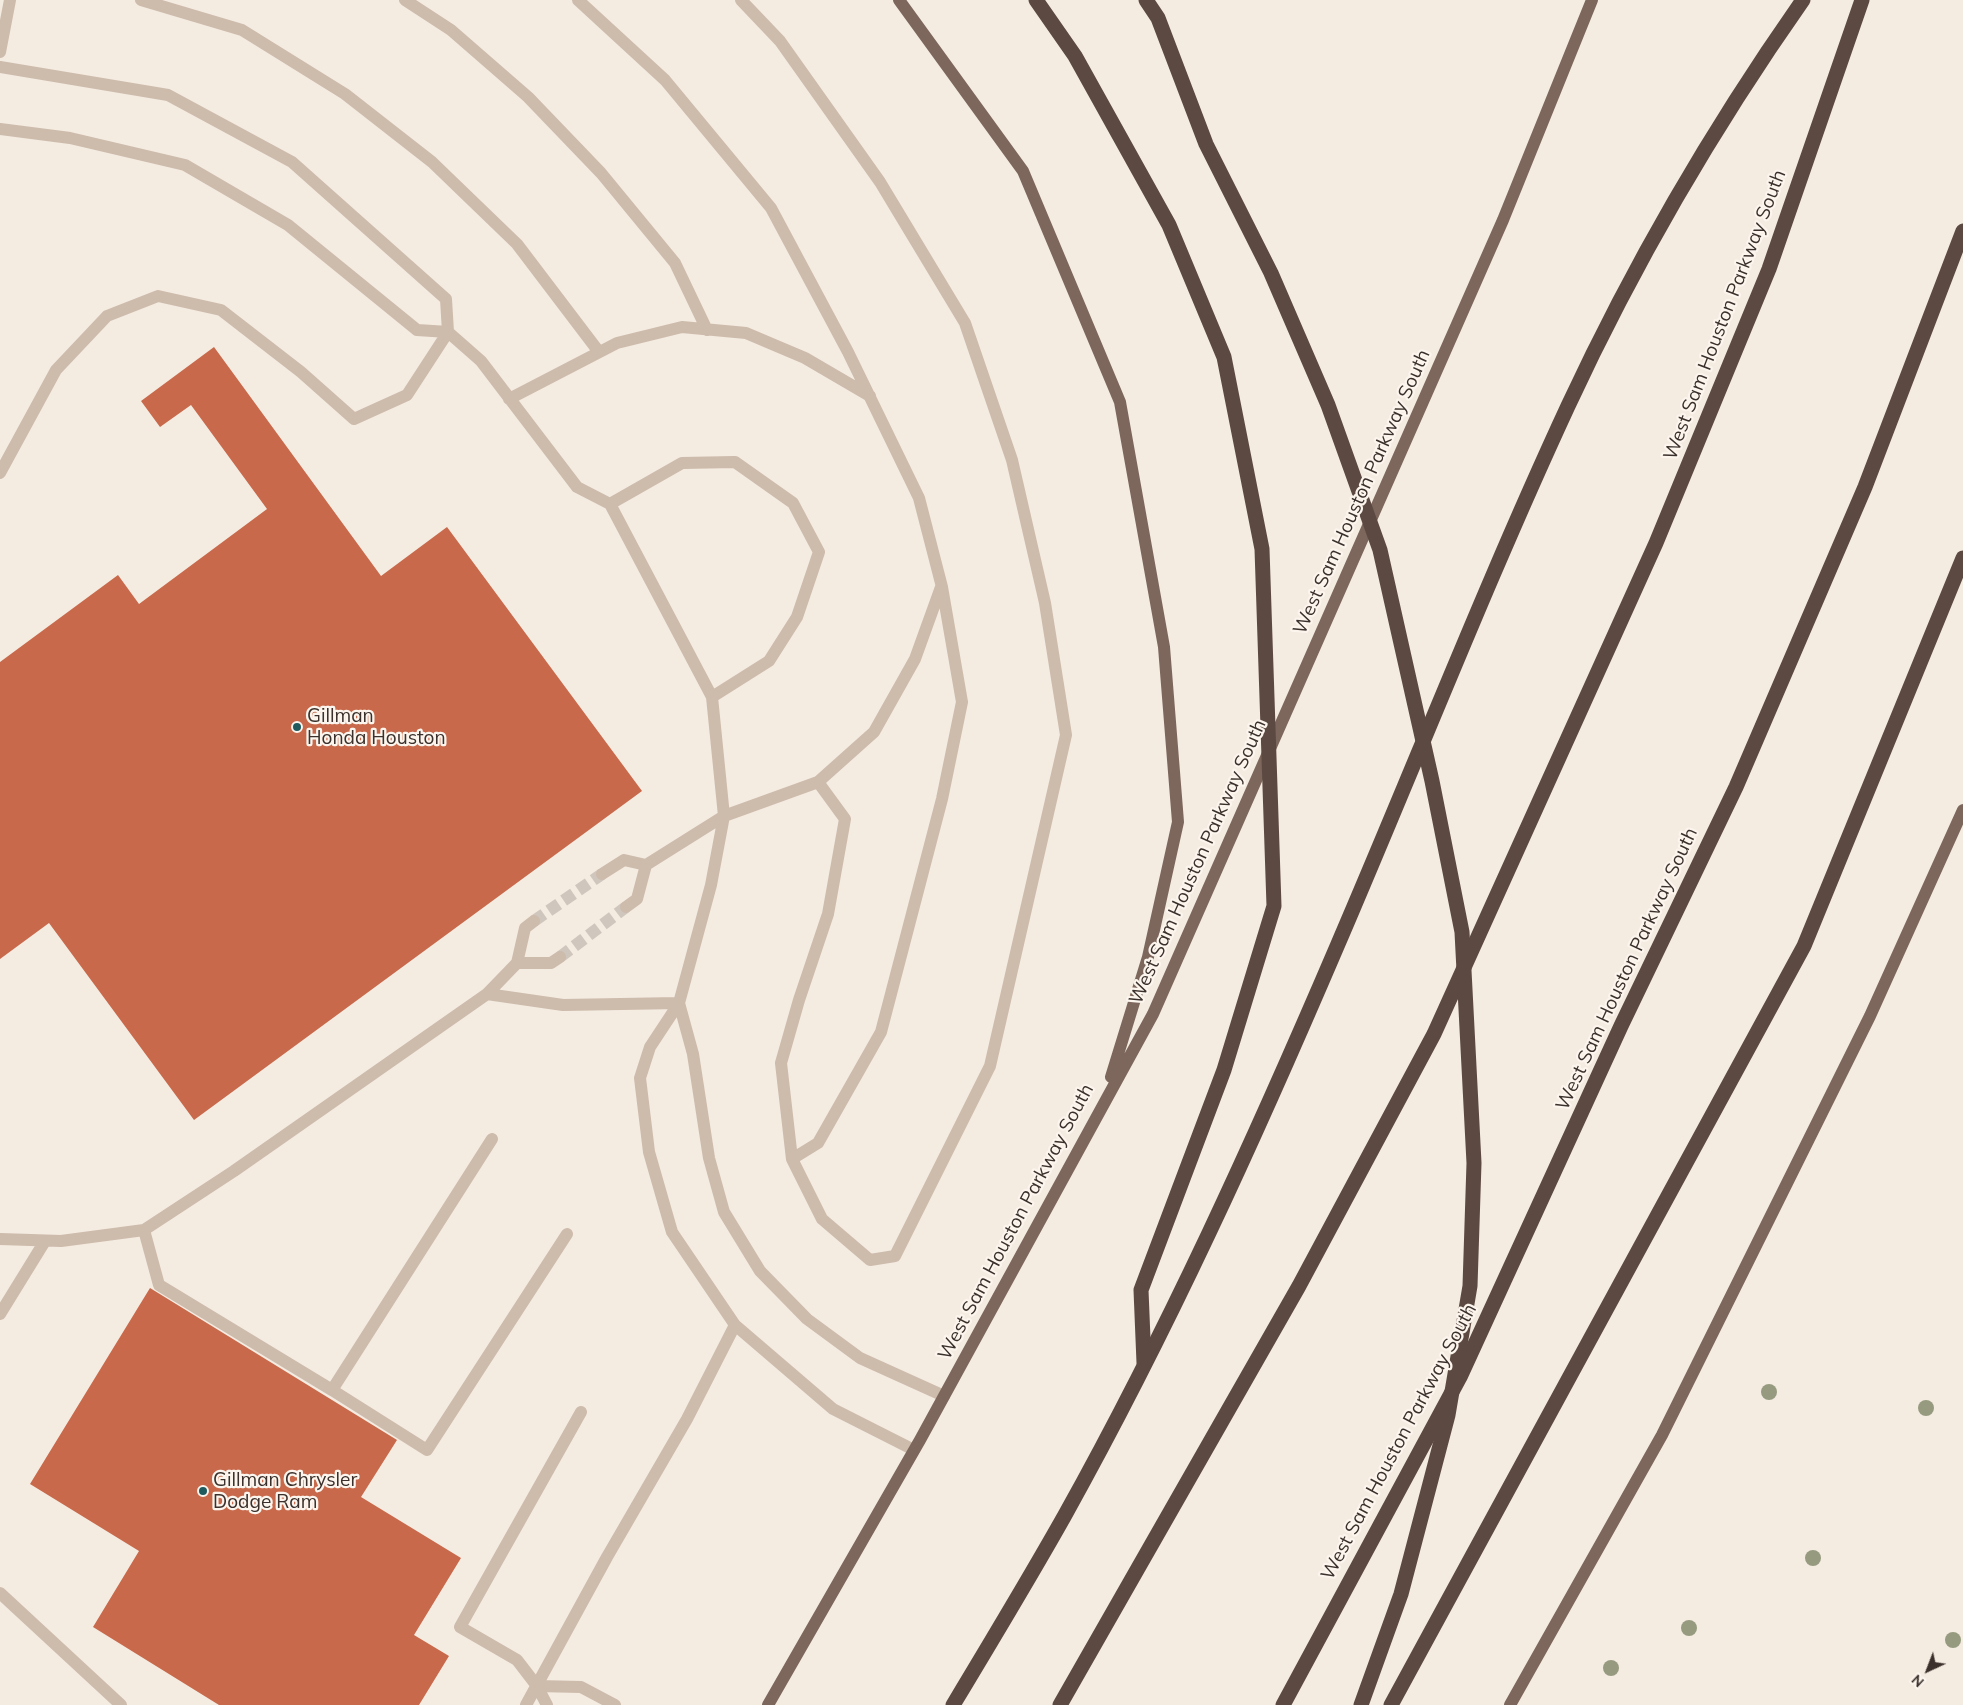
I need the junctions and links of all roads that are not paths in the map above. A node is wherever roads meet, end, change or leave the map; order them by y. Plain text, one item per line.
1 (10, 0) edge
2 (141, 0) edge
3 (405, 0) edge
4 (578, 0) edge
5 (741, 0) edge
6 (899, 0) edge
7 (1036, 0) edge
8 (1146, 0) edge
9 (1592, 0) edge
10 (1803, 0) edge
11 (1862, 0) edge
12 (0, 52) edge
13 (0, 67) edge
14 (0, 129) edge
15 (1963, 231) edge
16 (707, 330) junction
17 (448, 332) junction
18 (600, 352) junction
19 (870, 396) junction
20 (509, 399) junction
21 (0, 473) edge
22 (610, 504) junction
23 (1963, 558) edge
24 (942, 587) junction
25 (712, 697) junction
26 (818, 782) junction
27 (1963, 810) edge
28 (724, 816) junction
29 (646, 865) junction
30 (602, 874) tunnel mouth
31 (626, 907) tunnel mouth
32 (534, 921) tunnel mouth
33 (560, 956) tunnel mouth
34 (517, 963) junction
35 (487, 994) junction
36 (679, 1003) junction
37 (1104, 1100) junction
38 (492, 1139) dead end
39 (792, 1159) junction
40 (144, 1230) junction
41 (567, 1234) dead end
42 (0, 1239) edge
43 (45, 1241) junction
44 (0, 1314) edge
45 (735, 1325) junction
46 (1144, 1363) junction
47 (332, 1390) junction
48 (944, 1396) junction
49 (581, 1412) dead end
50 (914, 1450) junction
51 (0, 1593) edge
52 (537, 1686) junction
53 (121, 1705) edge
54 (526, 1705) edge
55 (547, 1705) edge
56 (615, 1705) edge
57 (768, 1705) edge
58 (953, 1705) edge
59 (1060, 1705) edge
60 (1283, 1705) edge
61 (1360, 1705) edge
62 (1390, 1705) edge
63 (1510, 1705) edge

1 - 12 street
2 - 18 street
3 - 16 street
4 - 19 street
5 - 39 street
6 - 37 main road
7 - 46 highway, bridge
8 - 61 highway, bridge
9 - 37 main road, West Sam Houston Parkway South
10 - 46 highway, bridge
11 - 59 highway, West Sam Houston Parkway South, bridge
13 - 17 street
14 - 17 street
15 - 60 highway, West Sam Houston Parkway South
16 - 18 street
16 - 19 street
17 - 20 street
17 - 21 street
18 - 20 street
19 - 24 street
20 - 22 street
22 - 25 street
22 - 25 street
23 - 62 highway
24 - 26 street
24 - 39 street
25 - 28 street
26 - 28 street
26 - 39 street
27 - 63 main road
28 - 29 street
28 - 36 street
29 - 30 street
29 - 31 street
32 - 34 street
33 - 34 street
34 - 35 street
35 - 36 street
35 - 40 street
36 - 45 street
36 - 48 street
37 - 48 main road, West Sam Houston Parkway South
38 - 47 street
40 - 43 street
40 - 47 street
41 - 47 street
42 - 43 street
43 - 44 street
45 - 50 street
45 - 52 street
46 - 58 highway
48 - 50 main road, West Sam Houston Parkway South
49 - 52 street
50 - 57 main road, West Sam Houston Parkway South
51 - 53 street
52 - 54 street
52 - 55 street
52 - 56 street

